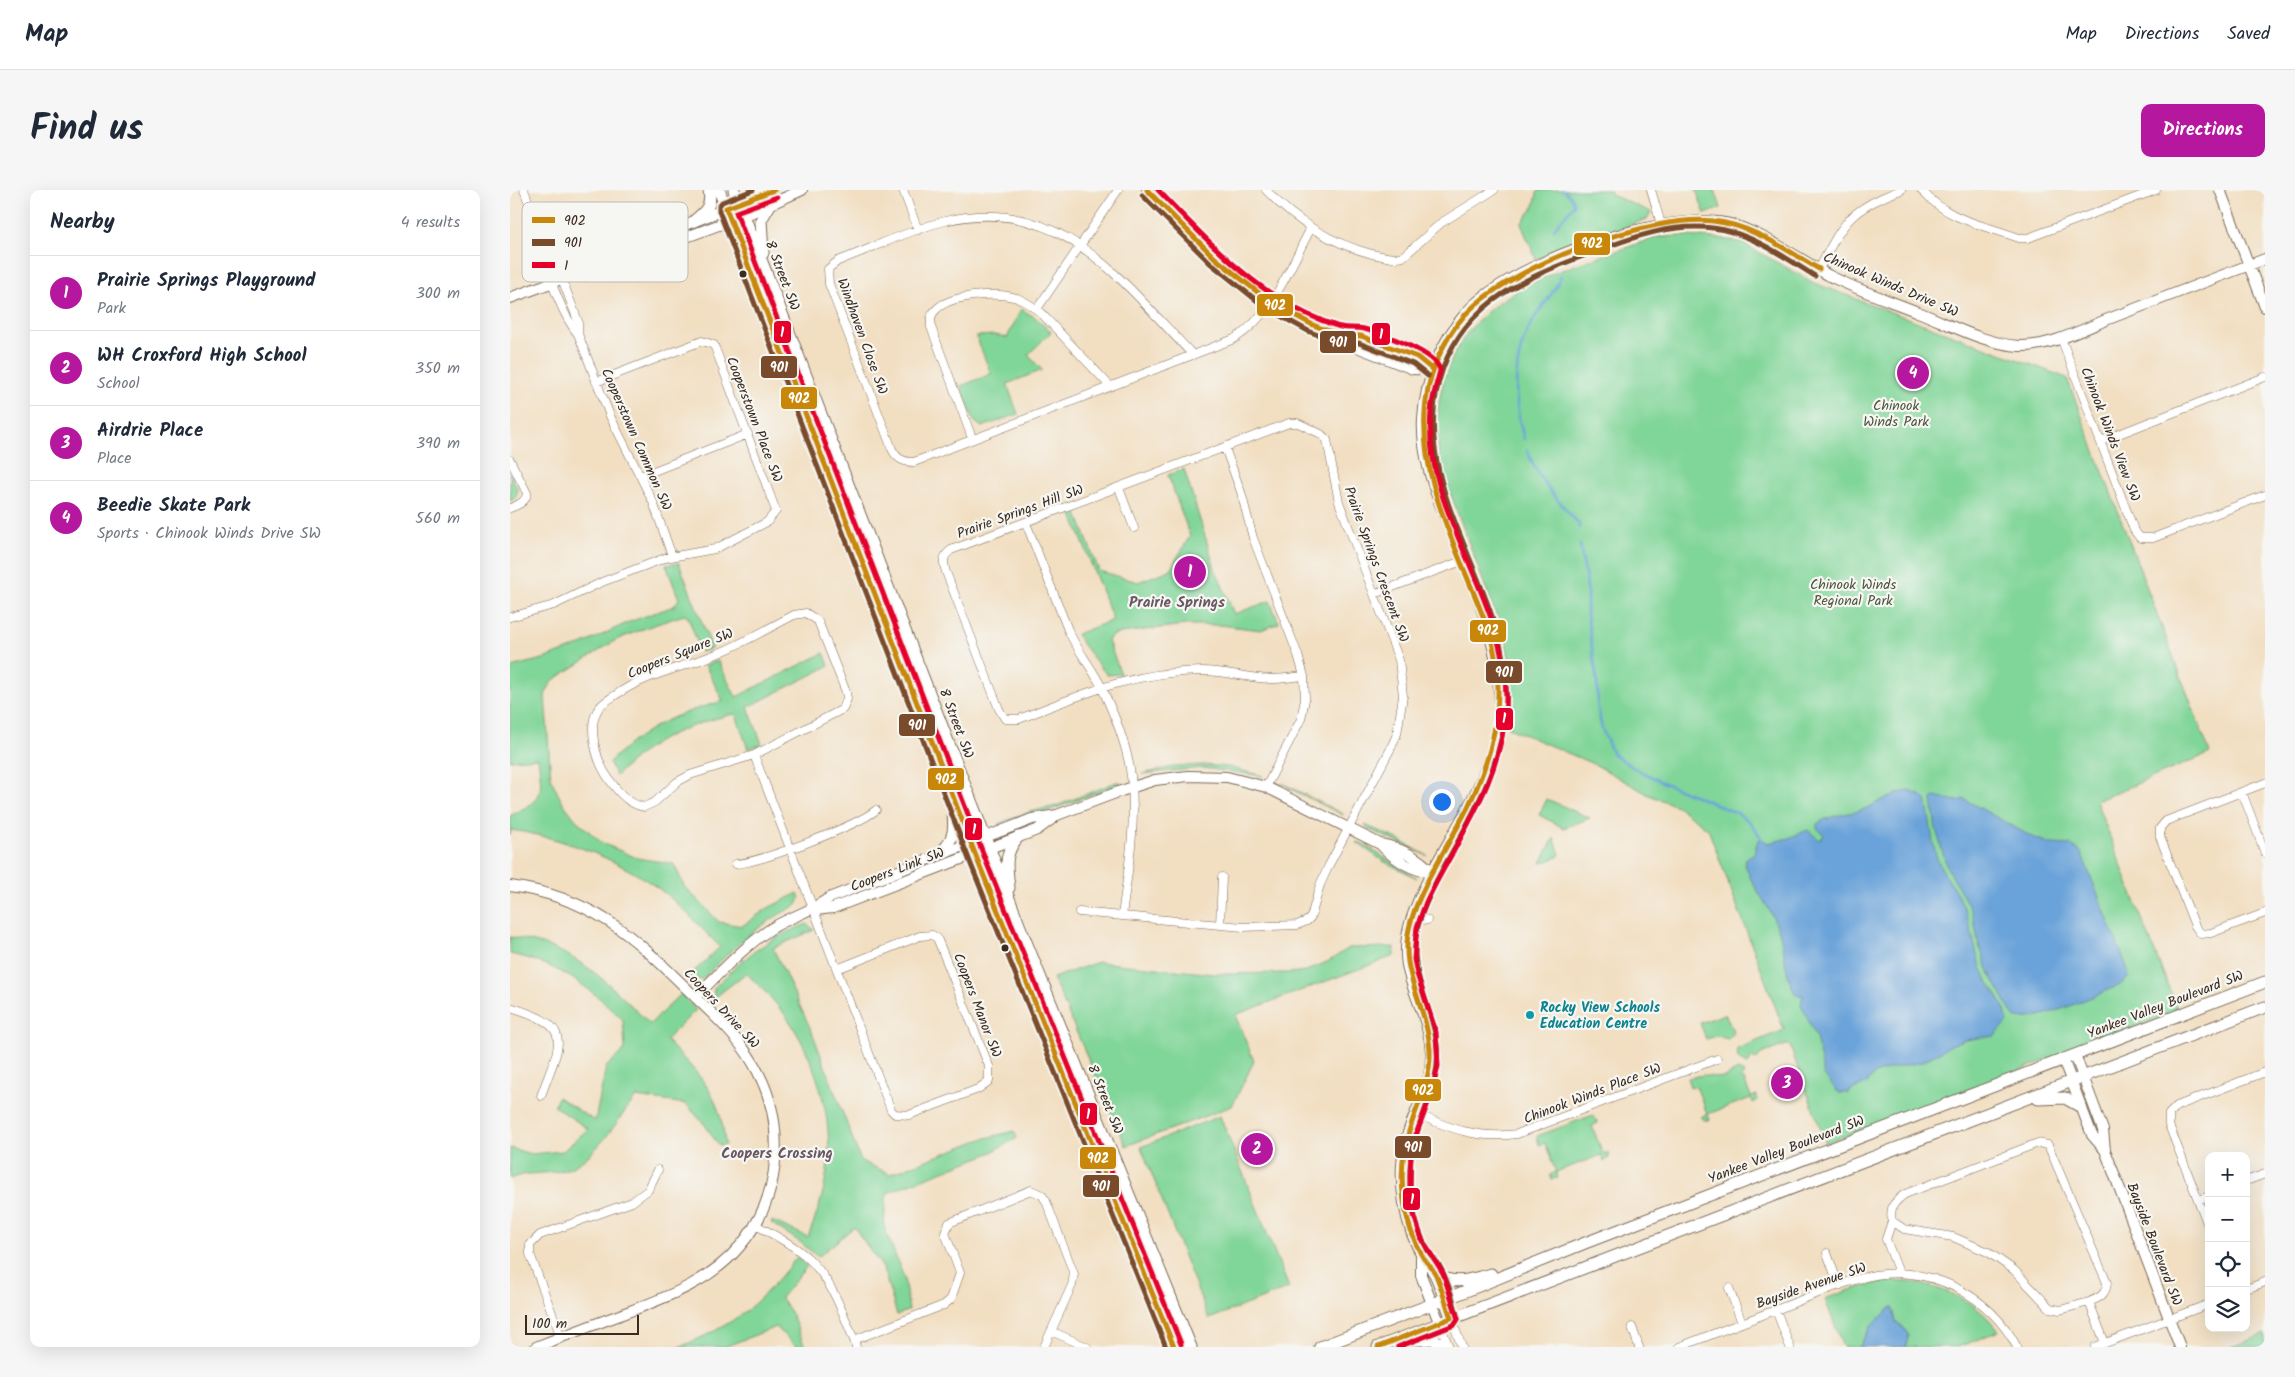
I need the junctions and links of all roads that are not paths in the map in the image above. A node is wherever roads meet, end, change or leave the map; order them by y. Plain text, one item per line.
1 (524, 190) edge
2 (709, 190) edge
3 (718, 190) edge
4 (734, 190) edge
5 (754, 190) edge
6 (773, 190) edge
7 (802, 190) edge
8 (903, 190) edge
9 (1118, 190) edge
10 (1146, 190) edge
11 (1266, 190) edge
12 (1494, 190) edge
13 (1651, 190) edge
14 (1900, 190) edge
15 (1921, 190) edge
16 (2156, 190) edge
17 (2220, 190) edge
18 (529, 202) edge
19 (739, 203) junction
20 (770, 204) junction
21 (726, 208) junction
22 (744, 215) junction
23 (730, 220) junction
24 (694, 221) junction
25 (688, 223) edge
26 (1661, 224) junction
27 (1310, 228) junction
28 (918, 230) junction
29 (688, 236) edge
30 (1081, 245) junction
31 (2265, 259) edge
32 (2249, 265) junction
33 (1819, 269) junction
34 (767, 274) junction
35 (552, 282) edge
36 (563, 282) edge
37 (510, 298) edge
38 (1270, 302) junction
39 (2265, 307) edge
40 (1037, 309) junction
41 (2061, 338) junction
42 (1193, 355) junction
43 (1433, 370) junction
44 (2265, 377) edge
45 (596, 382) junction
46 (1110, 386) junction
47 (748, 434) junction
48 (972, 438) junction
49 (2101, 441) junction
50 (1225, 448) junction
51 (510, 460) edge
52 (641, 476) junction
53 (1119, 488) junction
54 (2265, 495) edge
55 (510, 508) edge
56 (1026, 522) junction
57 (1134, 528) dead end
58 (672, 556) junction
59 (1462, 561) junction
60 (1374, 594) junction
61 (510, 617) edge
62 (1304, 676) junction
63 (1101, 687) junction
64 (754, 755) junction
65 (2265, 783) edge
66 (1132, 787) junction
67 (1266, 787) junction
68 (951, 791) junction
69 (2242, 792) junction
70 (876, 810) dead end
71 (1057, 816) junction
72 (1349, 828) junction
73 (1018, 837) junction
74 (987, 843) junction
75 (789, 848) junction
76 (973, 848) junction
77 (2265, 853) edge
78 (940, 855) junction
79 (736, 864) dead end
80 (1434, 873) junction
81 (1222, 877) dead end
82 (510, 886) edge
83 (1010, 902) junction
84 (813, 910) junction
85 (1079, 912) dead end
86 (2265, 913) edge
87 (1122, 916) junction
88 (1412, 919) junction
89 (1427, 920) dead end
90 (1220, 925) junction
91 (836, 969) junction
92 (2265, 982) edge
93 (695, 997) junction
94 (510, 1008) edge
95 (2265, 1008) edge
96 (2075, 1055) junction
97 (1717, 1059) dead end
98 (2063, 1060) junction
99 (2265, 1072) edge
100 (2083, 1077) junction
101 (2071, 1082) junction
102 (541, 1096) dead end
103 (2010, 1105) junction
104 (2081, 1107) junction
105 (1417, 1114) junction
106 (2105, 1150) junction
107 (658, 1170) dead end
108 (2265, 1174) edge
109 (2250, 1180) edge
110 (2206, 1197) edge
111 (2198, 1200) junction
112 (2205, 1218) edge
113 (1892, 1221) junction
114 (756, 1225) junction
115 (1827, 1253) dead end
116 (1421, 1254) junction
117 (1531, 1264) junction
118 (1433, 1271) junction
119 (1899, 1274) junction
120 (2265, 1282) edge
121 (1839, 1286) junction
122 (1729, 1288) dead end
123 (2250, 1288) edge
124 (1444, 1300) junction
125 (2089, 1302) junction
126 (1432, 1304) junction
127 (2205, 1306) edge
128 (1776, 1310) junction
129 (1451, 1318) junction
130 (2169, 1319) junction
131 (1440, 1322) junction
132 (1742, 1323) junction
133 (1632, 1327) dead end
134 (1051, 1331) junction
135 (561, 1337) junction
136 (2105, 1343) junction
137 (855, 1344) edge
138 (536, 1347) edge
139 (1044, 1347) edge
140 (1087, 1347) edge
141 (1174, 1347) edge
142 (1191, 1347) edge
143 (1320, 1347) edge
144 (1379, 1347) edge
145 (1447, 1347) edge
146 (1462, 1347) edge
147 (1639, 1347) edge
148 (1679, 1347) edge
149 (1790, 1347) edge
150 (2018, 1347) edge
151 (2096, 1347) edge
152 (2180, 1347) edge

1 - 18 street, Cooperstown Common SW
2 - 24 main road
3 - 21 main road
4 - 19 main road, 8 Street SW
5 - 6 main road
6 - 19 street
7 - 20 street
8 - 28 street
9 - 30 street
10 - 38 street
11 - 27 street
12 - 27 street
13 - 26 street
14 - 33 street
15 - 16 street
17 - 32 street
19 - 21 street
19 - 22 main road, 8 Street SW
20 - 22 street
20 - 34 main road
21 - 23 main road
21 - 24 street
22 - 23 street
22 - 34 main road, 8 Street SW
23 - 29 street
23 - 68 main road
24 - 25 street
26 - 33 street, Chinook Winds Drive SW
26 - 43 street, Chinook Winds Drive SW
27 - 38 street, Windhaven Close SW
28 - 30 street, Windhaven Close SW
28 - 48 street, Windhaven Close SW
30 - 40 street
30 - 42 street, Windhaven Close SW
31 - 32 street, Chinook Winds Drive SW
32 - 39 street
32 - 41 street, Chinook Winds Drive SW
33 - 41 street, Chinook Winds Drive SW
34 - 74 main road, 8 Street SW
35 - 37 street
36 - 45 street, Cooperstown Common SW
38 - 42 street, Windhaven Close SW
38 - 43 street
40 - 46 street
40 - 48 street
41 - 49 street, Chinook Winds View SW
42 - 46 street, Windhaven Close SW
43 - 59 street, Chinook Winds Drive SW
44 - 49 street
45 - 47 street, Cooperstown Place SW
45 - 52 street, Cooperstown Common SW
46 - 48 street, Windhaven Close SW
47 - 52 street
47 - 58 street, Cooperstown Place SW
49 - 54 street, Chinook Winds View SW
50 - 53 street, Prairie Springs Hill SW
50 - 60 street, Prairie Springs Crescent SW
50 - 62 street
51 - 55 street
52 - 58 street, Cooperstown Common SW
53 - 56 street, Prairie Springs Hill SW
53 - 57 street
56 - 63 street
56 - 63 street, Prairie Springs Hill SW
58 - 61 street
59 - 60 street
59 - 80 street, Chinook Winds Drive SW
60 - 72 street, Prairie Springs Crescent SW
62 - 63 street
62 - 67 street
63 - 66 street
64 - 64 street, Coopers Square SW
64 - 75 street, Coopers Manor SW
65 - 69 street
66 - 67 street
66 - 71 street
66 - 87 street
67 - 72 street
68 - 76 main road
68 - 78 main road
69 - 77 street
69 - 86 street
70 - 75 street
71 - 73 street
71 - 74 street
72 - 80 street
72 - 90 street, Prairie Springs Crescent SW
73 - 74 street
73 - 83 main road
74 - 76 street, Coopers Link SW
74 - 83 main road, 8 Street SW
75 - 79 street
75 - 84 street, Coopers Manor SW
76 - 78 street, Coopers Link SW
76 - 84 street, Coopers Link SW
76 - 141 main road
78 - 84 street, Coopers Link SW
80 - 88 street, Chinook Winds Drive SW
81 - 90 street
82 - 93 street, Coopers Drive SW
83 - 142 main road, 8 Street SW
84 - 91 street, Coopers Manor SW
84 - 93 street, Coopers Link SW
85 - 87 street
87 - 90 street
88 - 89 street
88 - 105 street, Chinook Winds Drive SW
91 - 91 street, Coopers Manor SW
92 - 96 main road, Yankee Valley Boulevard SW
93 - 114 street, Coopers Drive SW
94 - 102 street
95 - 100 main road
96 - 98 main road, Yankee Valley Boulevard SW
96 - 100 street, Bayside Boulevard SW
97 - 105 street, Chinook Winds Place SW
98 - 101 street, Bayside Boulevard SW
98 - 117 main road, Yankee Valley Boulevard SW
99 - 111 street
100 - 101 main road
100 - 106 street, Bayside Boulevard SW
101 - 103 main road
101 - 104 street, Bayside Boulevard SW
103 - 104 main road
103 - 129 main road
104 - 106 street, Bayside Boulevard SW
105 - 116 street, Chinook Winds Drive SW
106 - 130 street, Bayside Boulevard SW
107 - 135 street
108 - 109 street
110 - 111 street
111 - 112 street
113 - 119 street
113 - 125 street
113 - 125 street
114 - 135 street, Coopers Drive SW
114 - 137 street
115 - 121 street
116 - 118 street, Chinook Winds Drive SW
116 - 126 street, Chinook Winds Drive SW
117 - 118 main road
117 - 124 main road, Yankee Valley Boulevard SW
118 - 124 street, Chinook Winds Drive SW
119 - 121 street, Bayside Avenue SW
119 - 150 street, Bayside Avenue SW
120 - 123 street
121 - 128 street, Bayside Avenue SW
122 - 132 street
124 - 126 main road, Yankee Valley Boulevard SW
124 - 129 street, Chinook Winds Drive SW
125 - 136 street
126 - 131 street, Chinook Winds Drive SW
126 - 143 main road, Yankee Valley Boulevard SW
127 - 130 street
128 - 132 street, Bayside Avenue SW
128 - 149 street
129 - 131 main road
129 - 146 street
130 - 136 street
130 - 152 street, Bayside Boulevard SW
131 - 144 main road
131 - 145 street
132 - 148 street, Bayside Avenue SW
133 - 147 street
134 - 137 street
134 - 139 street
134 - 140 street
135 - 138 street, Coopers Drive SW
136 - 151 street
144 - 145 main road

